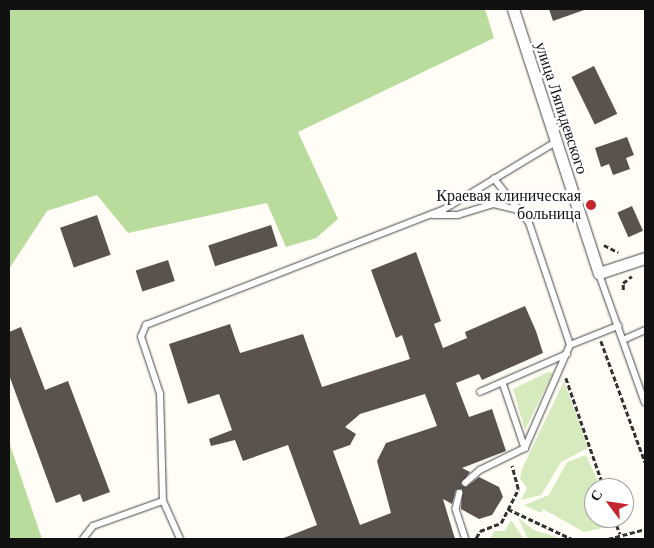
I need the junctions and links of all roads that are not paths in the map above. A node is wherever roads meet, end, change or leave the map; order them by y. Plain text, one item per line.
1 (513, 9) edge
2 (554, 143) junction
3 (494, 179) junction
4 (523, 212) junction
5 (430, 215) junction
6 (645, 258) edge
7 (599, 273) junction
8 (618, 326) junction
9 (645, 330) edge
10 (623, 340) junction
11 (570, 345) junction
12 (567, 354) junction
13 (503, 383) junction
14 (480, 392) dead end
15 (645, 402) edge
16 (525, 448) junction
17 (465, 483) dead end
18 (460, 493) dead end
19 (163, 501) junction
20 (83, 539) edge
21 (180, 539) edge
22 (466, 539) edge

1 - 2 street, улица Ляпидевского
2 - 3 lane
2 - 7 street, улица Ляпидевского
3 - 4 lane
3 - 5 lane
4 - 5 lane
4 - 11 lane
5 - 19 lane
6 - 7 street
7 - 8 lane
8 - 10 lane
8 - 11 lane
9 - 10 lane
10 - 15 lane
11 - 12 lane
12 - 13 lane
12 - 16 lane
13 - 14 lane
13 - 16 lane
16 - 17 lane
18 - 22 lane
19 - 20 lane
19 - 21 lane

